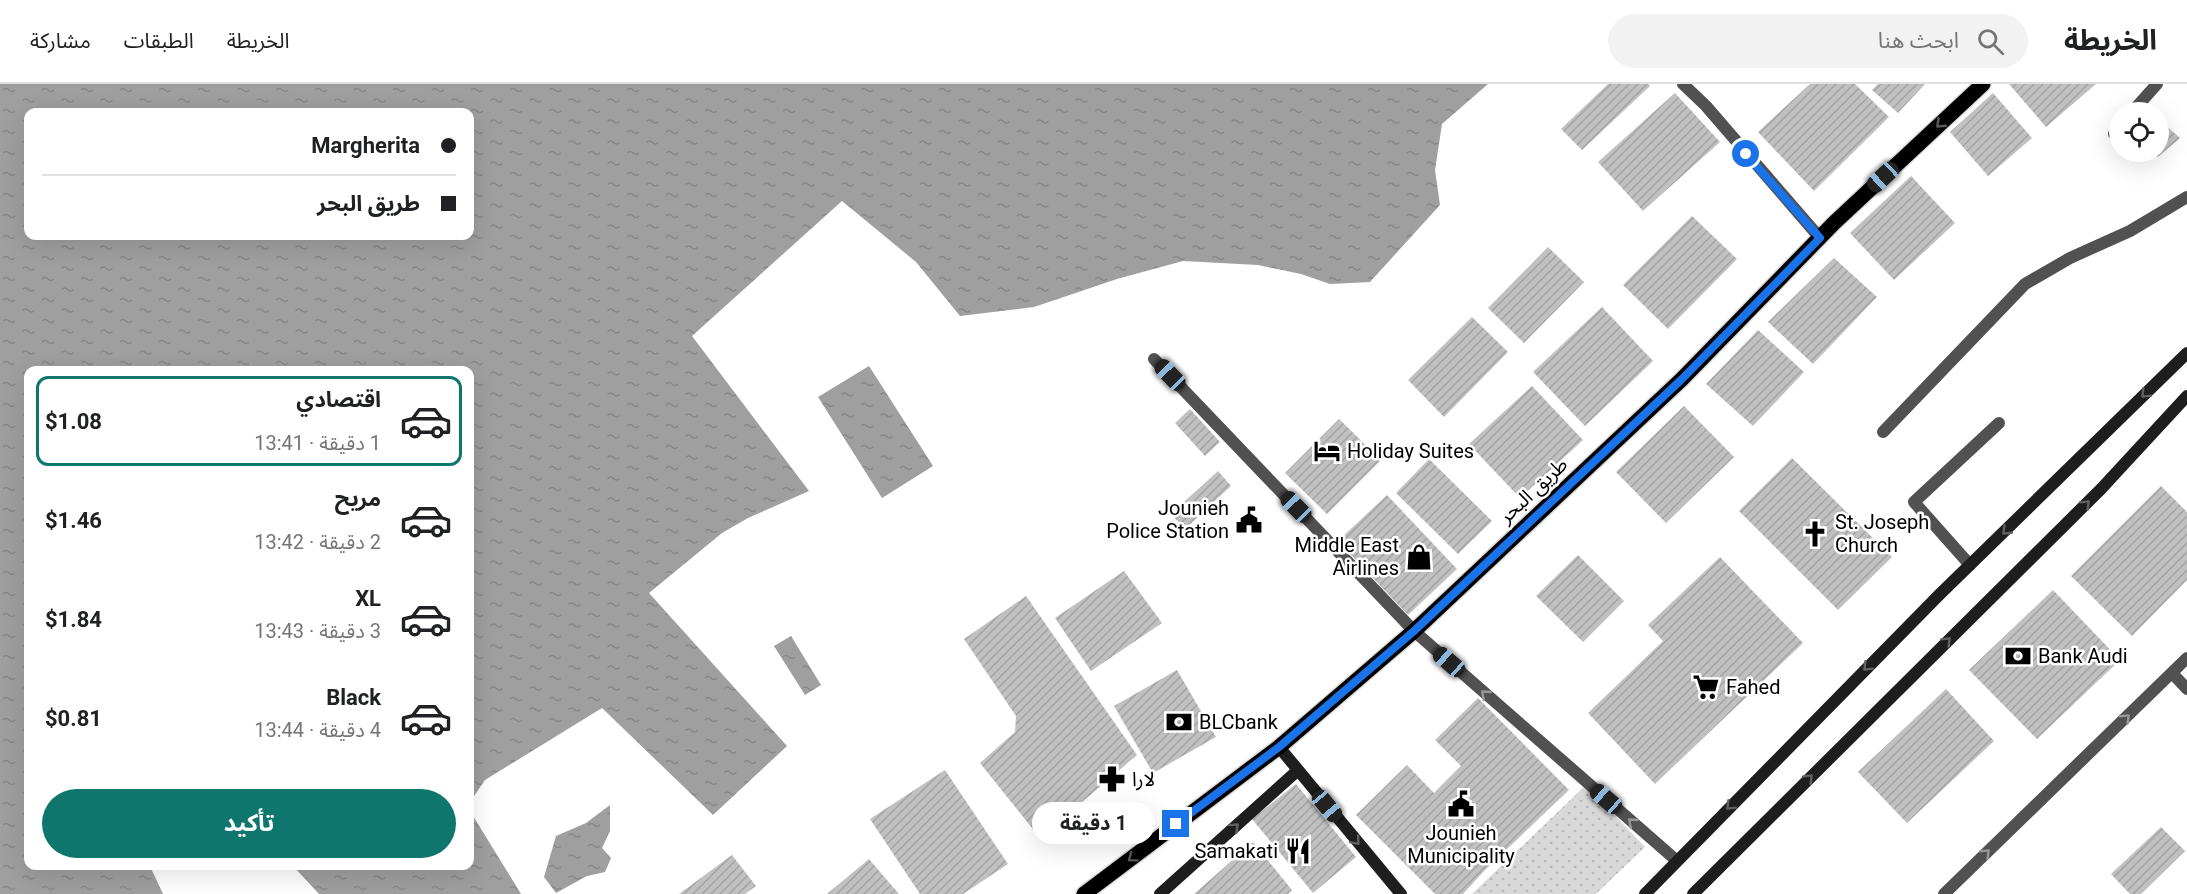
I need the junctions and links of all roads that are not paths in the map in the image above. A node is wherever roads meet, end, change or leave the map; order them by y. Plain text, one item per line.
1 (1683, 84) edge
2 (1983, 84) edge
3 (2157, 84) edge
4 (2141, 102) edge
5 (2187, 197) edge
6 (1820, 238) junction
7 (2187, 353) edge
8 (1154, 359) dead end
9 (2187, 396) edge
10 (2000, 423) dead end
11 (1883, 432) dead end
12 (1970, 565) junction
13 (1414, 631) junction
14 (2187, 658) edge
15 (2172, 673) junction
16 (2187, 689) edge
17 (1279, 747) junction
18 (1297, 771) junction
19 (1676, 861) junction
20 (1084, 894) edge
21 (1160, 894) edge
22 (1401, 894) edge
23 (1645, 894) edge
24 (1693, 894) edge
25 (1944, 894) edge

1 - 6 street
2 -> 6 main road, طريق البحر
3 - 4 street
5 - 11 street
6 - 13 main road, طريق البحر
7 -> 12 main road
8 - 13 street
24 -> 9 main road
10 - 12 street
12 -> 19 main road
13 - 17 main road, طريق البحر
19 -> 13 street
14 - 15 street
15 - 16 street
25 -> 15 street
17 - 18 main road
17 -> 20 main road, طريق البحر
21 -> 18 main road
18 -> 22 main road
19 - 23 main road

